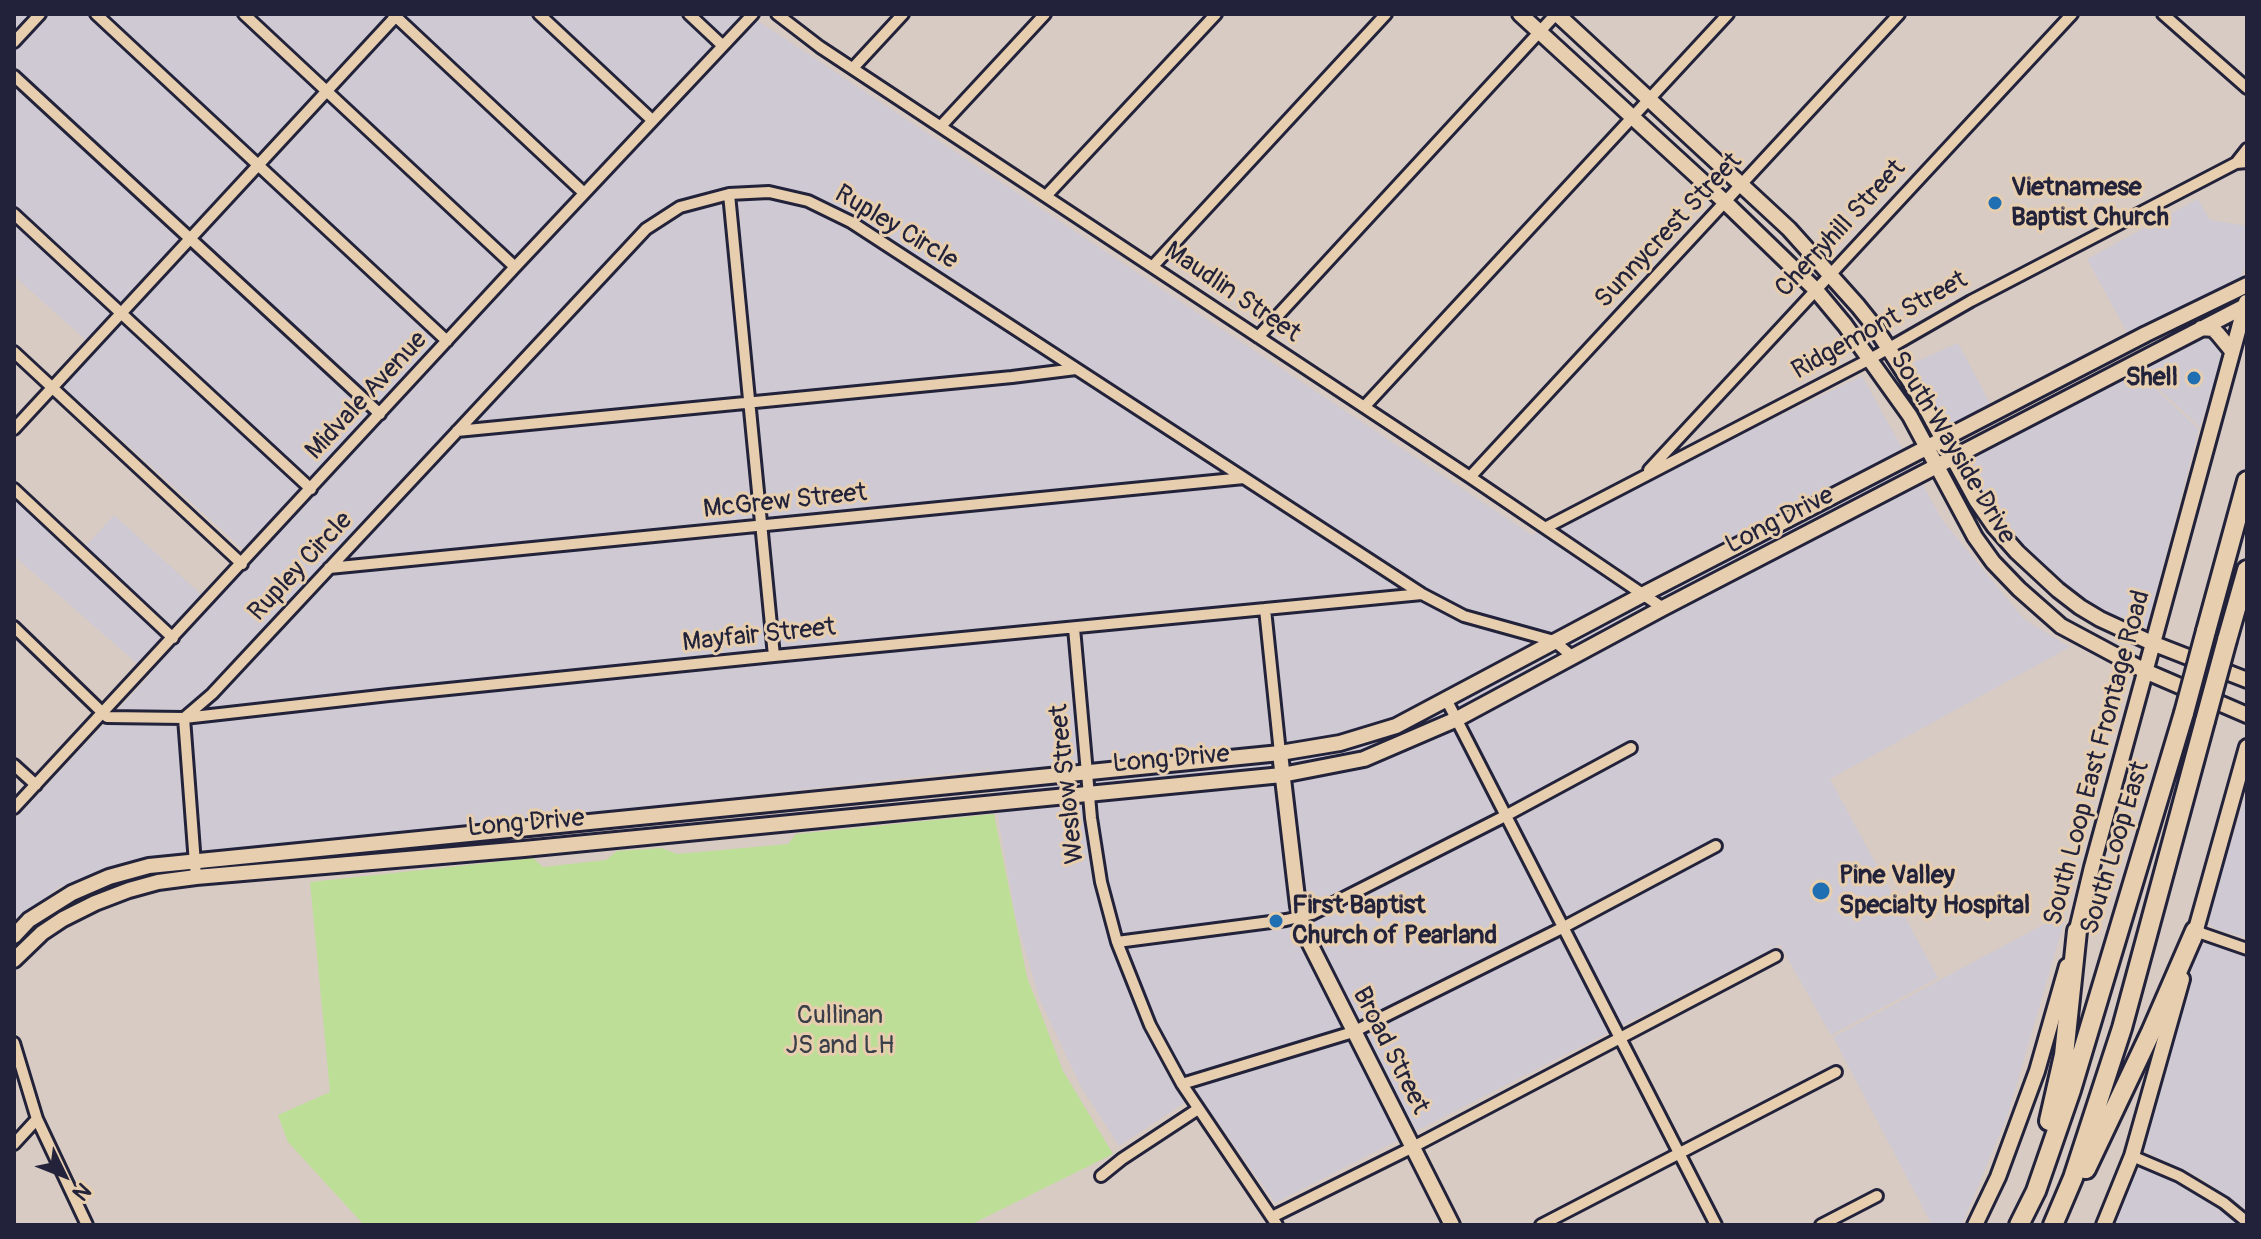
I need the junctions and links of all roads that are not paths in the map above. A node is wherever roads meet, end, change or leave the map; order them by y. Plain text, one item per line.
1 (40, 14) edge
2 (96, 14) edge
3 (244, 14) edge
4 (539, 14) edge
5 (689, 14) edge
6 (753, 14) edge
7 (777, 14) edge
8 (903, 14) edge
9 (1045, 14) edge
10 (1216, 14) edge
11 (1386, 14) edge
12 (1520, 14) edge
13 (1556, 14) edge
14 (1728, 14) edge
15 (1899, 14) edge
16 (2072, 14) edge
17 (2163, 14) edge
18 (395, 15) edge
19 (1540, 32) junction
20 (14, 42) edge
21 (722, 45) junction
22 (853, 68) junction
23 (14, 76) edge
24 (2247, 88) edge
25 (326, 91) junction
26 (1649, 100) junction
27 (1633, 117) junction
28 (652, 120) junction
29 (941, 126) junction
30 (2247, 149) edge
31 (2241, 162) edge
32 (258, 165) junction
33 (1741, 185) junction
34 (584, 193) junction
35 (729, 194) junction
36 (1046, 196) junction
37 (1725, 202) junction
38 (14, 214) edge
39 (189, 238) junction
40 (1153, 266) junction
41 (515, 267) junction
42 (1830, 274) junction
43 (2247, 285) edge
44 (1815, 289) junction
45 (2246, 303) edge
46 (121, 313) junction
47 (2201, 328) junction
48 (2146, 334) junction
49 (1258, 337) junction
50 (447, 341) junction
51 (1888, 347) junction
52 (2232, 351) junction
53 (14, 352) edge
54 (2155, 352) junction
55 (1870, 359) junction
56 (1076, 369) junction
57 (52, 387) junction
58 (2038, 391) junction
59 (749, 402) junction
60 (1364, 407) junction
61 (2047, 408) junction
62 (380, 414) junction
63 (14, 429) edge
64 (457, 431) junction
65 (1944, 440) junction
66 (1927, 449) junction
67 (1953, 457) junction
68 (1936, 466) junction
69 (1644, 475) junction
70 (1470, 477) junction
71 (1244, 478) junction
72 (2247, 481) edge
73 (14, 489) edge
74 (311, 489) junction
75 (1836, 496) junction
76 (1845, 515) junction
77 (762, 527) junction
78 (1545, 528) junction
79 (1743, 544) junction
80 (1751, 563) junction
81 (242, 564) junction
82 (329, 568) junction
83 (2247, 570) edge
84 (2040, 575) junction
85 (2019, 589) junction
86 (1422, 594) junction
87 (1644, 594) junction
88 (1663, 608) junction
89 (1265, 609) junction
90 (14, 627) edge
91 (1074, 628) junction
92 (173, 638) junction
93 (1554, 641) junction
94 (2152, 643) junction
95 (774, 656) junction
96 (1573, 657) junction
97 (2145, 671) junction
98 (2247, 680) edge
99 (1446, 699) junction
100 (102, 713) junction
101 (2247, 715) edge
102 (184, 718) junction
103 (1457, 719) junction
104 (2247, 747) edge
105 (1631, 748) dead end
106 (1280, 753) junction
107 (1191, 762) junction
108 (14, 765) edge
109 (1086, 772) junction
110 (1282, 775) junction
111 (987, 782) junction
112 (1192, 783) junction
113 (36, 785) junction
114 (1089, 792) junction
115 (876, 794) junction
116 (990, 802) junction
117 (752, 807) junction
118 (14, 808) edge
119 (878, 813) junction
120 (1507, 815) junction
121 (642, 818) junction
122 (754, 826) junction
123 (520, 829) junction
124 (642, 837) junction
125 (414, 840) junction
126 (1716, 846) dead end
127 (310, 849) junction
128 (524, 849) junction
129 (416, 858) junction
130 (195, 861) junction
131 (307, 867) junction
132 (196, 877) junction
133 (72, 893) junction
134 (81, 910) junction
135 (1300, 918) junction
136 (1562, 928) junction
137 (2077, 931) junction
138 (2195, 931) junction
139 (14, 936) edge
140 (1117, 942) junction
141 (2247, 949) edge
142 (1776, 956) dead end
143 (14, 960) edge
144 (1353, 1032) junction
145 (1619, 1040) junction
146 (14, 1043) edge
147 (1836, 1072) dead end
148 (1182, 1084) junction
149 (1198, 1109) junction
150 (37, 1119) junction
151 (14, 1144) edge
152 (1411, 1148) junction
153 (1677, 1153) junction
154 (2132, 1156) junction
155 (1101, 1176) dead end
156 (2036, 1191) junction
157 (1877, 1196) dead end
158 (1274, 1221) edge
159 (2247, 1222) edge
160 (87, 1225) edge
161 (1452, 1225) edge
162 (1541, 1225) edge
163 (1716, 1225) edge
164 (1821, 1225) edge
165 (1975, 1225) edge
166 (2019, 1225) edge
167 (2055, 1225) edge
168 (2104, 1225) edge

1 - 20 street
2 - 32 street
3 - 25 street
4 - 28 street
5 - 21 street
6 - 21 street, Midvale Avenue
7 - 22 street, Maudlin Street
8 - 22 street
9 - 29 street
10 - 36 street
11 - 40 street
12 - 19 main road, South Wayside Drive
13 - 19 street
13 - 26 main road, South Wayside Drive
14 - 26 street
15 - 33 street, Sunnycrest Street
16 - 42 street, Cherryhill Street
17 - 24 street
18 - 25 street
18 - 34 street
19 - 27 main road, South Wayside Drive
19 - 49 street
21 - 28 street, Midvale Avenue
22 - 29 street, Maudlin Street
23 - 39 street
25 - 32 street
25 - 41 street
26 - 27 street
26 - 33 main road, South Wayside Drive
27 - 37 main road, South Wayside Drive
27 - 60 street
28 - 34 street, Midvale Avenue
29 - 36 street, Maudlin Street
30 - 31 street, Ridgemont Street
31 - 51 street, Ridgemont Street
32 - 39 street
32 - 50 street
33 - 37 street, Sunnycrest Street
33 - 42 main road, South Wayside Drive
34 - 41 street, Midvale Avenue
35 - 56 street, Rupley Circle
35 - 59 street
35 - 64 street, Rupley Circle
36 - 40 street, Maudlin Street
37 - 44 main road, South Wayside Drive
37 - 70 street, Sunnycrest Street
38 - 46 street
39 - 46 street
39 - 62 street
40 - 49 street, Maudlin Street
41 - 50 street, Midvale Avenue
42 - 44 street, Cherryhill Street
42 - 51 main road, South Wayside Drive
43 - 48 main road, Long Drive
44 - 55 main road, South Wayside Drive
44 - 69 street, Cherryhill Street
45 - 47 main road, Long Drive
45 - 52 main road, South Loop East Frontage Road
46 - 57 street
46 - 74 street
47 - 52 main road
47 - 54 main road, Long Drive
48 - 54 main road
48 - 58 main road, Long Drive
49 - 60 street, Maudlin Street
50 - 62 street, Midvale Avenue
51 - 55 street, Ridgemont Street
51 - 65 main road, South Wayside Drive
52 - 94 main road, South Loop East Frontage Road
53 - 57 street
54 - 61 main road, Long Drive
55 - 66 main road, South Wayside Drive
55 - 69 street, Ridgemont Street
56 - 59 street
56 - 71 street, Rupley Circle
57 - 63 street
57 - 81 street
58 - 61 main road
58 - 65 main road, Long Drive
59 - 64 street
59 - 77 street
60 - 70 street, Maudlin Street
61 - 67 main road, Long Drive
62 - 74 street, Midvale Avenue
64 - 82 street, Rupley Circle
65 - 66 main road, Long Drive
65 - 67 main road, South Wayside Drive
66 - 68 main road, South Wayside Drive
66 - 75 main road, Long Drive
67 - 68 main road, Long Drive
67 - 84 main road, South Wayside Drive
68 - 76 main road, Long Drive
68 - 85 main road, South Wayside Drive
69 - 78 street, Ridgemont Street
70 - 78 street, Maudlin Street
71 - 77 street, McGrew Street
71 - 86 street, Rupley Circle
72 - 156 highway, South Loop East, bridge
73 - 92 street
74 - 81 street, Midvale Avenue
75 - 76 main road
75 - 79 main road, Long Drive
76 - 80 main road, Long Drive
77 - 82 street, McGrew Street
77 - 95 street
78 - 87 street, Maudlin Street
79 - 80 main road
79 - 87 main road, Long Drive
80 - 88 main road, Long Drive
81 - 92 street, Midvale Avenue
82 - 102 street, Rupley Circle
83 - 167 highway, South Loop East, bridge
84 - 85 main road
84 - 94 main road, South Wayside Drive
85 - 97 main road, South Wayside Drive
86 - 89 street, Mayfair Street
86 - 93 street, Rupley Circle
87 - 88 street, Maudlin Street
87 - 93 main road, Long Drive
88 - 96 main road, Long Drive
89 - 91 street, Mayfair Street
89 - 106 street, Broad Street
90 - 100 street
91 - 95 street, Mayfair Street
91 - 109 street, Weslow Street
92 - 100 street, Midvale Avenue
93 - 96 street, Rupley Circle
93 - 99 main road, Long Drive
94 - 97 main road, South Loop East Frontage Road
94 - 98 main road, South Wayside Drive
95 - 102 street, Mayfair Street
96 - 103 main road, Long Drive
97 - 101 main road, South Wayside Drive
97 - 137 main road, South Loop East Frontage Road
99 - 103 street
99 - 106 main road, Long Drive
100 - 102 street, Mayfair Street
100 - 113 street, Midvale Avenue
102 - 130 street
103 - 110 main road, Long Drive
103 - 120 street
104 - 138 main road
105 - 120 street
106 - 107 main road, Long Drive
106 - 110 main road, Broad Street
107 - 109 main road, Long Drive
107 - 112 main road
108 - 113 street
109 - 111 main road, Long Drive
109 - 114 street, Weslow Street
110 - 112 main road, Long Drive
110 - 135 main road, Broad Street
111 - 115 main road, Long Drive
111 - 116 main road
112 - 114 main road, Long Drive
113 - 118 street, Midvale Avenue
114 - 116 main road, Long Drive
114 - 140 street, Weslow Street
115 - 117 main road, Long Drive
115 - 119 main road
116 - 119 main road, Long Drive
117 - 121 main road, Long Drive
117 - 122 main road
119 - 122 main road, Long Drive
120 - 135 street
120 - 136 street
121 - 123 main road, Long Drive
121 - 124 main road
122 - 124 main road, Long Drive
123 - 125 main road, Long Drive
123 - 128 main road
124 - 128 main road, Long Drive
125 - 127 main road, Long Drive
125 - 129 main road
126 - 136 street
127 - 130 main road, Long Drive
127 - 131 main road
128 - 129 main road, Long Drive
129 - 131 main road, Long Drive
130 - 132 street
130 - 133 main road, Long Drive
131 - 132 main road, Long Drive
132 - 134 main road, Long Drive
133 - 134 main road
133 - 139 main road, Long Drive
134 - 143 main road, Long Drive
135 - 140 street
135 - 144 main road, Broad Street
136 - 144 street
136 - 145 street
137 - 156 highway
137 - 165 main road, South Loop East Frontage Road
138 - 141 street
138 - 154 main road
138 - 167 highway
140 - 148 street, Weslow Street
142 - 145 street
144 - 148 street
144 - 152 main road, Broad Street
145 - 152 street
145 - 153 street
146 - 150 street
147 - 153 street
148 - 149 street, Weslow Street
149 - 155 street
149 - 158 street, Weslow Street
150 - 151 street
150 - 160 street
152 - 158 street
152 - 161 main road, Broad Street
153 - 162 street
153 - 163 street
154 - 159 street
154 - 168 main road
156 - 166 highway, South Loop East
157 - 164 street

